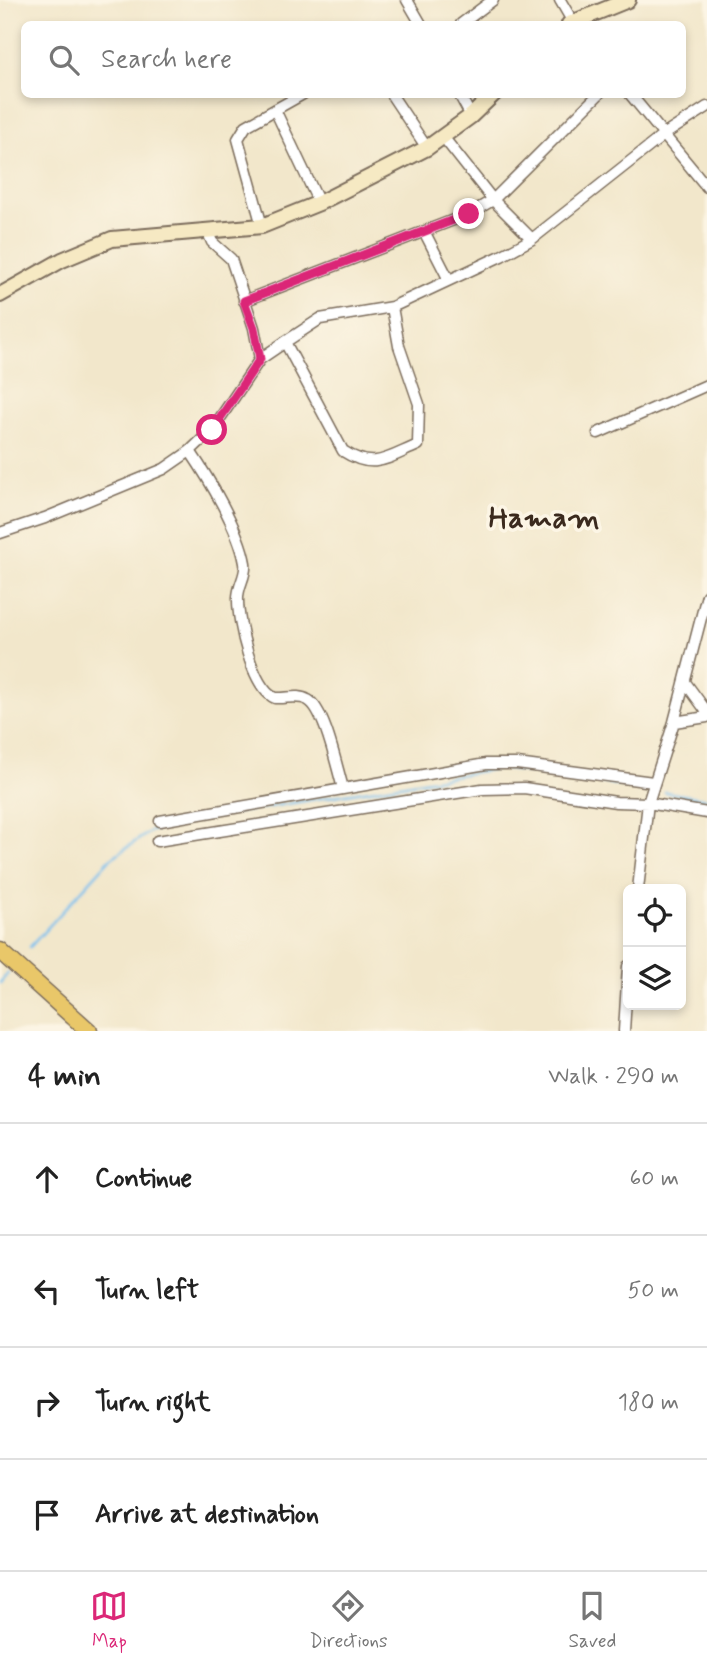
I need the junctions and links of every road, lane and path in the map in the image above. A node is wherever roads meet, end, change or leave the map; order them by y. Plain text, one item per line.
1 (407, 0) edge
2 (560, 0) edge
3 (628, 0) edge
4 (489, 1) edge
5 (420, 21) edge
6 (465, 21) edge
7 (570, 21) edge
8 (579, 21) edge
9 (297, 98) edge
10 (394, 98) edge
11 (461, 98) edge
12 (490, 98) edge
13 (595, 98) edge
14 (634, 98) edge
15 (707, 107) edge
16 (276, 112) junction
17 (471, 117) junction
18 (665, 134) junction
19 (444, 138) junction
20 (427, 148) junction
21 (707, 187) edge
22 (493, 200) junction
23 (319, 203) junction
24 (262, 226) junction
25 (207, 230) junction
26 (425, 233) junction
27 (532, 239) junction
28 (449, 281) junction
29 (0, 295) edge
30 (244, 301) junction
31 (392, 307) junction
32 (285, 342) junction
33 (260, 359) junction
34 (707, 385) edge
35 (598, 433) dead end
36 (190, 452) junction
37 (0, 533) edge
38 (707, 595) edge
39 (685, 682) junction
40 (707, 715) edge
41 (674, 722) junction
42 (653, 782) junction
43 (343, 788) junction
44 (648, 803) junction
45 (707, 813) edge
46 (160, 821) dead end
47 (157, 841) dead end
48 (639, 884) edge
49 (0, 951) edge
50 (625, 1010) edge
51 (89, 1031) edge
52 (624, 1031) edge

1 - 5 street
2 - 7 street
3 - 8 street
4 - 6 street
9 - 16 street
10 - 20 street
11 - 17 street
12 - 17 street
13 - 22 street
14 - 18 street
15 - 18 street
16 - 23 street
16 - 24 street
17 - 19 street
18 - 21 street
18 - 27 street
19 - 20 street
19 - 22 street
20 - 23 street
22 - 26 street
22 - 27 street
23 - 24 street
24 - 25 street
25 - 29 street
25 - 30 street
26 - 28 street
26 - 30 street
27 - 28 street
28 - 31 street
30 - 33 street
31 - 32 street
31 - 32 street
32 - 33 street
33 - 36 street
34 - 35 street
36 - 37 street
36 - 43 street
38 - 39 street
39 - 40 street
39 - 41 street
40 - 41 street
41 - 42 street
42 - 43 street
42 - 44 street
43 - 46 street
44 - 45 street
44 - 47 street
44 - 48 street
49 - 51 main road
50 - 52 street

